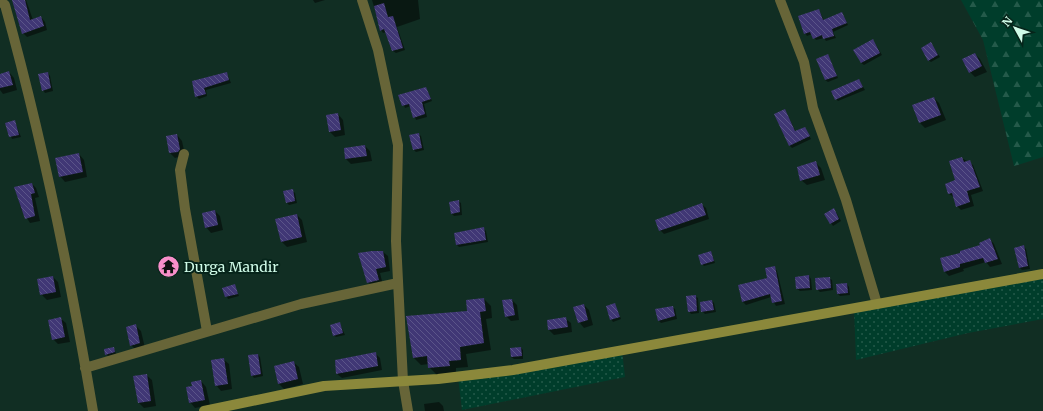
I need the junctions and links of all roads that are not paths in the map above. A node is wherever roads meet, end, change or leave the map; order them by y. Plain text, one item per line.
1 (362, 0) edge
2 (780, 0) edge
3 (0, 1) edge
4 (184, 154) dead end
5 (1043, 274) edge
6 (398, 283) junction
7 (877, 304) junction
8 (207, 331) junction
9 (85, 368) junction
10 (403, 381) junction
11 (93, 411) edge
12 (204, 411) edge
13 (408, 411) edge

1 - 6 street
2 - 7 street
3 - 9 street
4 - 8 street
5 - 7 main road
6 - 8 street
6 - 10 street
7 - 10 main road
8 - 9 street
9 - 11 street
10 - 12 main road
10 - 13 street

